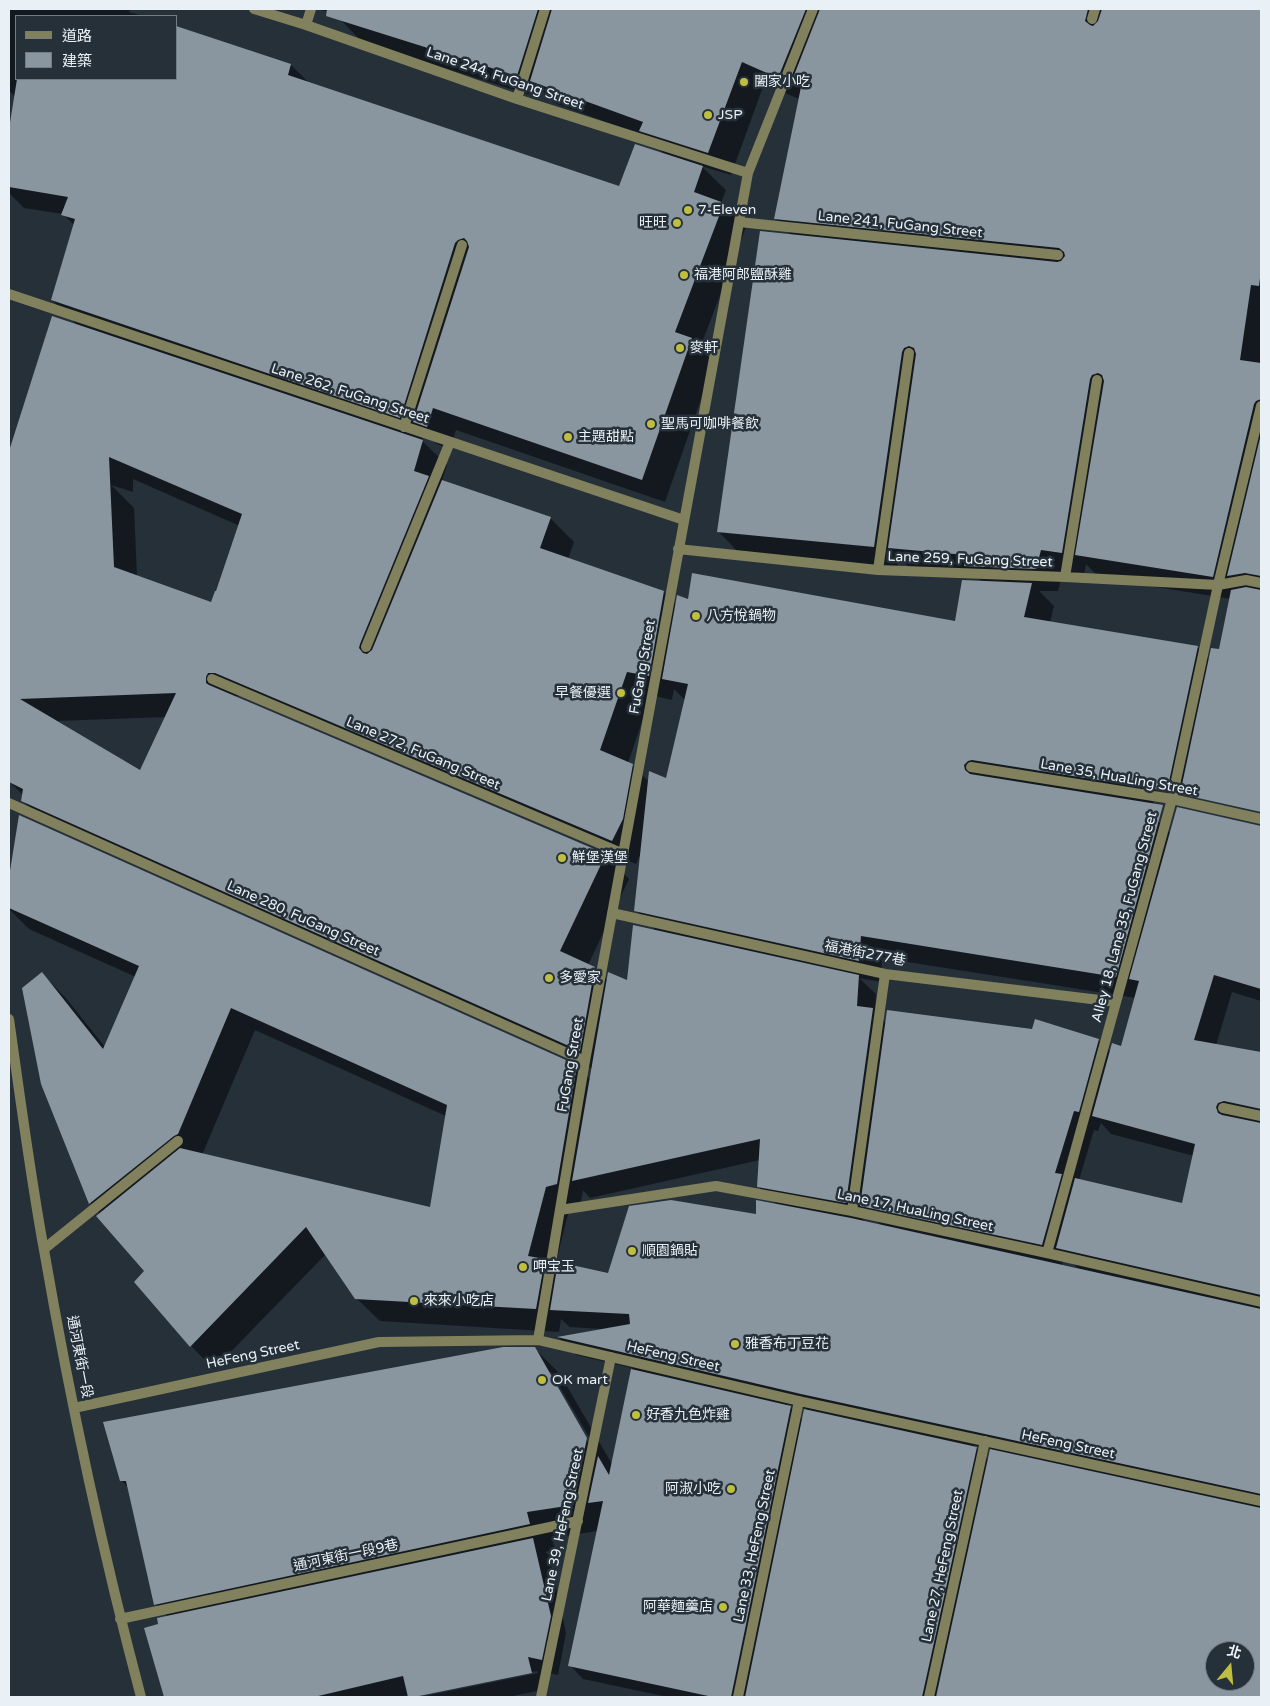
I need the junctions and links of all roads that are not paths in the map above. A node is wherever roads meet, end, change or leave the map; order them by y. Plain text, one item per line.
1 (254, 9) edge
2 (311, 9) edge
3 (545, 9) edge
4 (813, 9) edge
5 (306, 25) junction
6 (517, 99) junction
7 (748, 173) junction
8 (739, 222) junction
9 (462, 245) dead end
10 (1058, 255) dead end
11 (9, 294) edge
12 (909, 353) dead end
13 (1097, 380) dead end
14 (1261, 406) edge
15 (404, 427) junction
16 (450, 442) junction
17 (684, 520) junction
18 (678, 549) junction
19 (878, 570) junction
20 (1066, 577) junction
21 (1261, 583) edge
22 (1218, 585) junction
23 (366, 648) dead end
24 (212, 679) dead end
25 (971, 767) dead end
26 (1172, 800) junction
27 (9, 803) edge
28 (1261, 819) edge
29 (624, 854) junction
30 (612, 913) junction
31 (886, 974) junction
32 (1116, 1002) junction
33 (9, 1019) edge
34 (585, 1061) junction
35 (1223, 1108) dead end
36 (1261, 1116) edge
37 (178, 1141) dead end
38 (560, 1210) junction
39 (852, 1212) junction
40 (44, 1249) junction
41 (1047, 1253) junction
42 (1261, 1302) edge
43 (538, 1340) junction
44 (611, 1357) junction
45 (799, 1401) junction
46 (74, 1408) junction
47 (985, 1441) junction
48 (1261, 1501) edge
49 (578, 1520) junction
50 (120, 1619) junction
51 (141, 1697) edge
52 (541, 1697) edge
53 (738, 1697) edge
54 (929, 1697) edge

1 - 5 street, Lane 244, FuGang Street
2 - 5 street
3 - 6 street
4 - 7 street, FuGang Street
5 - 6 street, Lane 244, FuGang Street
6 - 7 street, Lane 244, FuGang Street
7 - 8 street, FuGang Street
8 - 10 street, Lane 241, FuGang Street
8 - 17 street, FuGang Street
9 - 15 street
11 - 15 street, Lane 262, FuGang Street
12 - 19 street
13 - 20 street
14 - 22 street, Alley 18, Lane 35, FuGang Street
15 - 16 street, Lane 262, FuGang Street
16 - 17 street, Lane 262, FuGang Street
16 - 23 street
17 - 18 street, FuGang Street
18 - 19 street, Lane 259, FuGang Street
18 - 29 street, FuGang Street
19 - 20 street, Lane 259, FuGang Street
20 - 22 street, Lane 259, FuGang Street
21 - 22 street, Lane 259, FuGang Street
22 - 26 street, Alley 18, Lane 35, FuGang Street
24 - 29 street, Lane 272, FuGang Street
25 - 26 street, Lane 35, HuaLing Street
26 - 28 street, Lane 35, HuaLing Street
26 - 32 street, Alley 18, Lane 35, FuGang Street
27 - 34 street, Lane 280, FuGang Street
29 - 30 street, FuGang Street
30 - 31 street, 福港街277巷
30 - 34 street, FuGang Street
31 - 32 street, 福港街277巷
31 - 39 street
32 - 41 street, Alley 18, Lane 35, FuGang Street
33 - 40 street, 通河東街一段
34 - 38 street, FuGang Street
35 - 36 street
37 - 40 street
38 - 39 street, Lane 17, HuaLing Street
38 - 43 street, FuGang Street
39 - 41 street, Lane 17, HuaLing Street
40 - 46 street, 通河東街一段
41 - 42 street, Lane 17, HuaLing Street
43 - 44 street, HeFeng Street
43 - 46 street, HeFeng Street
44 - 45 street, HeFeng Street
44 - 49 street, Lane 39, HeFeng Street
45 - 47 street, HeFeng Street
45 - 53 street, Lane 33, HeFeng Street
46 - 50 street, 通河東街一段
47 - 48 street, HeFeng Street
47 - 54 street, Lane 27, HeFeng Street
49 - 50 street, 通河東街一段9巷
49 - 52 street, Lane 39, HeFeng Street
50 - 51 street, 通河東街一段

